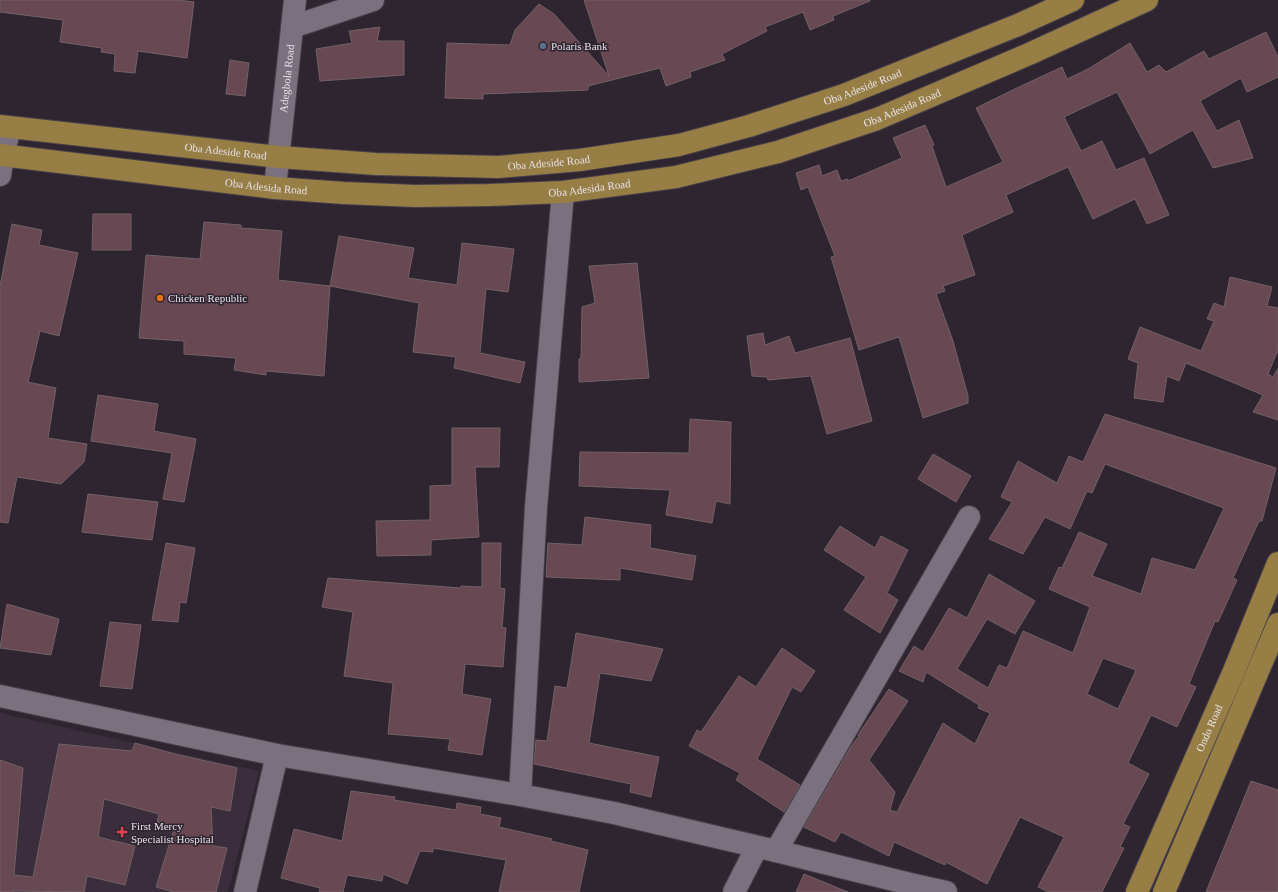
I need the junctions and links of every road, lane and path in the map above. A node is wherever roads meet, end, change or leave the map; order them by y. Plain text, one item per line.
1 (295, 0) edge
2 (373, 0) edge
3 (1073, 0) edge
4 (1147, 0) edge
5 (292, 27) junction
6 (5, 127) edge
7 (279, 157) junction
8 (1, 162) edge
9 (275, 188) junction
10 (563, 192) junction
11 (969, 517) dead end
12 (1278, 563) edge
13 (1278, 624) edge
14 (0, 696) edge
15 (277, 755) junction
16 (520, 795) junction
17 (766, 849) junction
18 (245, 892) edge
19 (734, 892) edge
20 (946, 892) edge
21 (1137, 892) edge
22 (1164, 892) edge

1 - 5 street, Adegbola Road
2 - 5 street
3 - 7 main road, Oba Adeside Road
4 - 10 main road, Oba Adesida Road
5 - 7 street, Adegbola Road
6 - 7 main road, Oba Adeside Road
6 - 8 street
7 - 9 street, Adegbola Road
8 - 9 main road, Oba Adesida Road
9 - 10 main road, Oba Adesida Road
10 - 16 street
11 - 17 street
12 - 21 main road, Ondo Road
13 - 22 main road
14 - 15 street
15 - 16 street
15 - 18 street
16 - 17 street
17 - 19 street
17 - 20 street

